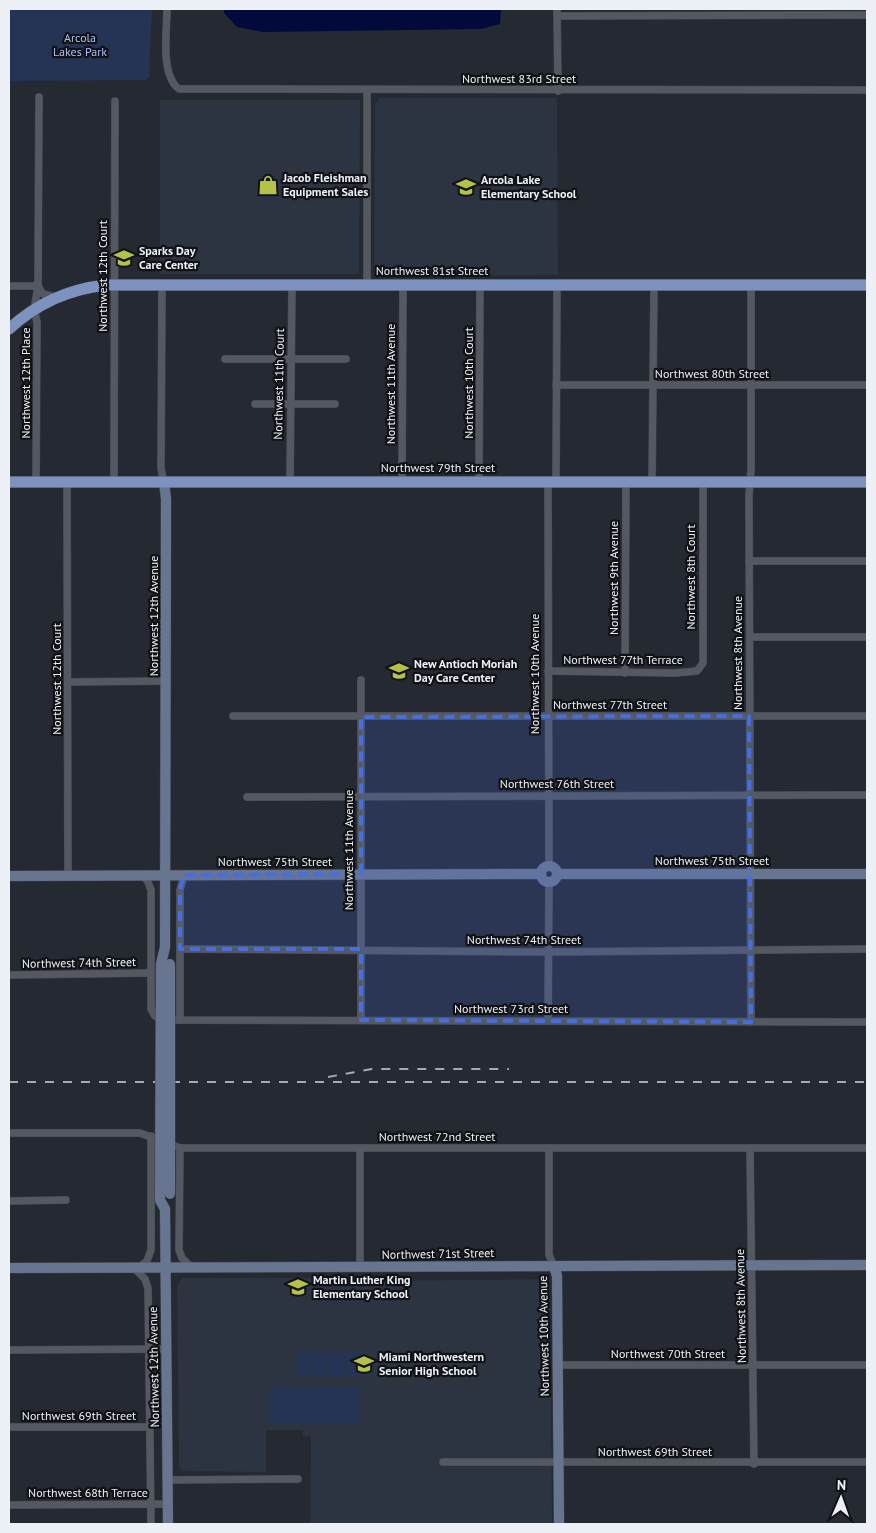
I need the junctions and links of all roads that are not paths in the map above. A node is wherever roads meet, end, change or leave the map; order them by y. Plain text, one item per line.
1 (167, 9) edge
2 (557, 12) edge
3 (867, 15) edge
4 (367, 90) junction
5 (558, 90) junction
6 (867, 90) edge
7 (39, 97) dead end
8 (115, 100) dead end
9 (114, 285) junction
10 (162, 285) junction
11 (292, 285) junction
12 (367, 285) junction
13 (403, 285) junction
14 (480, 285) junction
15 (557, 285) junction
16 (654, 285) junction
17 (751, 285) junction
18 (867, 285) edge
19 (9, 286) edge
20 (38, 286) junction
21 (57, 297) junction
22 (34, 310) junction
23 (9, 329) edge
24 (225, 359) dead end
25 (291, 359) junction
26 (346, 359) dead end
27 (556, 385) junction
28 (653, 385) junction
29 (752, 385) junction
30 (867, 385) edge
31 (256, 404) dead end
32 (290, 404) junction
33 (336, 404) dead end
34 (9, 482) edge
35 (36, 482) junction
36 (67, 482) junction
37 (114, 482) junction
38 (164, 482) junction
39 (402, 482) junction
40 (479, 482) junction
41 (552, 482) junction
42 (626, 482) junction
43 (652, 482) junction
44 (702, 482) junction
45 (750, 482) junction
46 (867, 482) edge
47 (290, 483) junction
48 (867, 561) edge
49 (749, 562) junction
50 (750, 637) junction
51 (867, 637) edge
52 (548, 671) junction
53 (697, 671) joint
54 (625, 673) junction
55 (361, 680) dead end
56 (166, 681) junction
57 (68, 682) junction
58 (233, 716) dead end
59 (750, 716) junction
60 (867, 716) edge
61 (360, 717) junction
62 (547, 717) junction
63 (750, 795) junction
64 (867, 795) edge
65 (361, 796) junction
66 (548, 796) junction
67 (247, 797) dead end
68 (549, 866) junction
69 (361, 874) junction
70 (541, 874) junction
71 (557, 874) junction
72 (750, 874) junction
73 (867, 874) edge
74 (143, 875) junction
75 (166, 875) junction
76 (184, 875) junction
77 (9, 876) edge
78 (68, 876) junction
79 (549, 882) junction
80 (180, 948) junction
81 (361, 949) junction
82 (867, 949) edge
83 (750, 950) junction
84 (549, 952) junction
85 (149, 973) junction
86 (9, 975) edge
87 (180, 1020) junction
88 (361, 1020) junction
89 (548, 1020) junction
90 (751, 1022) junction
91 (867, 1022) edge
92 (9, 1133) edge
93 (151, 1136) junction
94 (180, 1148) junction
95 (360, 1148) junction
96 (549, 1148) junction
97 (750, 1148) junction
98 (867, 1148) edge
99 (66, 1200) dead end
100 (9, 1201) edge
101 (554, 1266) junction
102 (752, 1266) junction
103 (867, 1266) edge
104 (137, 1267) junction
105 (165, 1267) junction
106 (191, 1267) junction
107 (9, 1268) edge
108 (360, 1268) junction
109 (149, 1349) junction
110 (166, 1349) junction
111 (9, 1350) edge
112 (867, 1365) edge
113 (558, 1366) junction
114 (753, 1366) junction
115 (9, 1427) edge
116 (150, 1427) junction
117 (443, 1462) dead end
118 (867, 1462) edge
119 (558, 1463) junction
120 (754, 1464) junction
121 (298, 1479) dead end
122 (168, 1480) junction
123 (168, 1504) junction
124 (9, 1505) edge
125 (151, 1505) junction
126 (151, 1524) edge
127 (168, 1524) edge
128 (559, 1524) edge

1 - 4 street, Northwest 83rd Street
2 - 3 street
2 - 5 street
4 - 5 street, Northwest 83rd Street
4 - 12 street
5 - 6 street, Northwest 83rd Street
7 - 20 street, Northwest 12th Place
8 - 9 street, Northwest 12th Court
9 - 10 main road, Northwest 81st Street
9 - 21 main road, Northwest 81st Street
9 - 37 street, Northwest 12th Court
10 - 11 main road, Northwest 81st Street
10 - 38 street, Northwest 12th Avenue
11 - 12 main road, Northwest 81st Street
11 - 25 street, Northwest 11th Court
12 - 13 main road, Northwest 81st Street
13 - 14 main road, Northwest 81st Street
13 - 39 street, Northwest 11th Avenue
14 - 15 main road, Northwest 81st Street
14 - 40 street, Northwest 10th Court
15 - 16 main road, Northwest 81st Street
15 - 27 street, Northwest 10th Avenue
16 - 17 main road, Northwest 81st Street
16 - 28 street
17 - 18 main road, Northwest 81st Street
17 - 29 street, Northwest 8th Avenue
19 - 20 street
20 - 21 street
20 - 22 street, Northwest 12th Place
21 - 22 main road, Northwest 81st Street
22 - 23 main road, Northwest 81st Street
22 - 35 street, Northwest 12th Place
24 - 25 street
25 - 26 street
25 - 32 street, Northwest 11th Court
27 - 28 street, Northwest 80th Street
27 - 41 street, Northwest 10th Avenue
28 - 29 street, Northwest 80th Street
28 - 43 street
29 - 30 street, Northwest 80th Street
29 - 45 street, Northwest 8th Avenue
31 - 32 street
32 - 33 street
32 - 47 street, Northwest 11th Court
34 - 35 main road, Northwest 79th Street
35 - 36 main road, Northwest 79th Street
36 - 37 main road, Northwest 79th Street
36 - 57 street, Northwest 12th Court
37 - 38 main road, Northwest 79th Street
38 - 47 main road, Northwest 79th Street
38 - 56 street, Northwest 12th Avenue
39 - 40 main road, Northwest 79th Street
39 - 47 main road, Northwest 79th Street
40 - 41 main road, Northwest 79th Street
41 - 42 main road, Northwest 79th Street
41 - 52 street, Northwest 10th Avenue
42 - 43 main road, Northwest 79th Street
42 - 54 street, Northwest 9th Avenue
43 - 44 main road, Northwest 79th Street
44 - 45 main road, Northwest 79th Street
44 - 53 street, Northwest 8th Court
45 - 46 main road, Northwest 79th Street
45 - 49 street, Northwest 8th Avenue
48 - 49 street
49 - 50 street, Northwest 8th Avenue
50 - 51 street
50 - 59 street, Northwest 8th Avenue
52 - 54 street, Northwest 77th Terrace
52 - 62 street, Northwest 10th Avenue
53 - 54 street, Northwest 77th Terrace
55 - 61 street, Northwest 11th Avenue
56 - 57 street
56 - 75 street, Northwest 12th Avenue
57 - 78 street, Northwest 12th Court
58 - 61 street, Northwest 77th Street
59 - 60 street, Northwest 77th Street
59 - 62 street, Northwest 77th Street
59 - 63 street, Northwest 8th Avenue
61 - 62 street, Northwest 77th Street
61 - 65 street, Northwest 11th Avenue
62 - 66 street, Northwest 10th Avenue
63 - 64 street, Northwest 76th Street
63 - 66 street, Northwest 76th Street
63 - 72 street, Northwest 8th Avenue
65 - 66 street, Northwest 76th Street
65 - 67 street, Northwest 76th Street
65 - 69 street, Northwest 11th Avenue
66 - 68 street, Northwest 10th Avenue
68 - 70 street
68 - 71 street
69 - 70 street, Northwest 75th Street
69 - 76 street, Northwest 75th Street
69 - 81 street, Northwest 11th Avenue
70 - 79 street
71 - 72 street, Northwest 75th Street
71 - 79 street
72 - 73 street, Northwest 75th Street
72 - 83 street, Northwest 8th Avenue
74 - 75 street, Northwest 75th Street
74 - 78 street, Northwest 75th Street
74 - 85 street
75 - 76 street, Northwest 75th Street
75 - 105 street, Northwest 12th Avenue, bridge
76 - 80 street
77 - 78 street, Northwest 75th Street
79 - 84 street
80 - 81 street, Northwest 74th Street
80 - 87 street
81 - 84 street, Northwest 74th Street
81 - 88 street, Northwest 11th Avenue
82 - 83 street, Northwest 74th Street
83 - 84 street, Northwest 74th Street
83 - 90 street, Northwest 8th Avenue
84 - 89 street
85 - 86 street, Northwest 74th Street
85 - 87 street, Northwest 73rd Street
87 - 88 street, Northwest 73rd Street
88 - 89 street, Northwest 73rd Street
89 - 90 street, Northwest 73rd Street
90 - 91 street, Northwest 73rd Street
92 - 93 street, Northwest 72nd Street
93 - 94 street, Northwest 72nd Street
93 - 104 street
94 - 95 street, Northwest 72nd Street
94 - 106 street
95 - 96 street, Northwest 72nd Street
95 - 108 street
96 - 97 street, Northwest 72nd Street
96 - 101 street, Northwest 10th Avenue
97 - 98 street, Northwest 72nd Street
97 - 102 street, Northwest 8th Avenue
99 - 100 street
101 - 102 street, Northwest 71st Street
101 - 108 street, Northwest 71st Street
101 - 113 street, Northwest 10th Avenue
102 - 103 street, Northwest 71st Street
102 - 114 street, Northwest 8th Avenue
104 - 105 street, Northwest 71st Street
104 - 107 street, Northwest 71st Street
104 - 109 street, Northwest 12th Avenue
105 - 106 street, Northwest 71st Street
105 - 110 street, Northwest 12th Avenue
106 - 108 street, Northwest 71st Street
109 - 110 street
109 - 111 street
109 - 116 street, Northwest 12th Avenue
110 - 122 street, Northwest 12th Avenue
112 - 114 street, Northwest 70th Street
113 - 114 street, Northwest 70th Street
113 - 119 street, Northwest 10th Avenue
114 - 120 street, Northwest 8th Avenue
115 - 116 street, Northwest 69th Street
116 - 125 street, Northwest 12th Avenue
117 - 119 street, Northwest 69th Street
118 - 120 street, Northwest 69th Street
119 - 120 street, Northwest 69th Street
119 - 128 street, Northwest 10th Avenue
121 - 122 street
122 - 123 street, Northwest 12th Avenue
123 - 125 street, Northwest 68th Terrace
123 - 127 street, Northwest 12th Avenue
124 - 125 street, Northwest 68th Terrace
125 - 126 street, Northwest 12th Avenue

